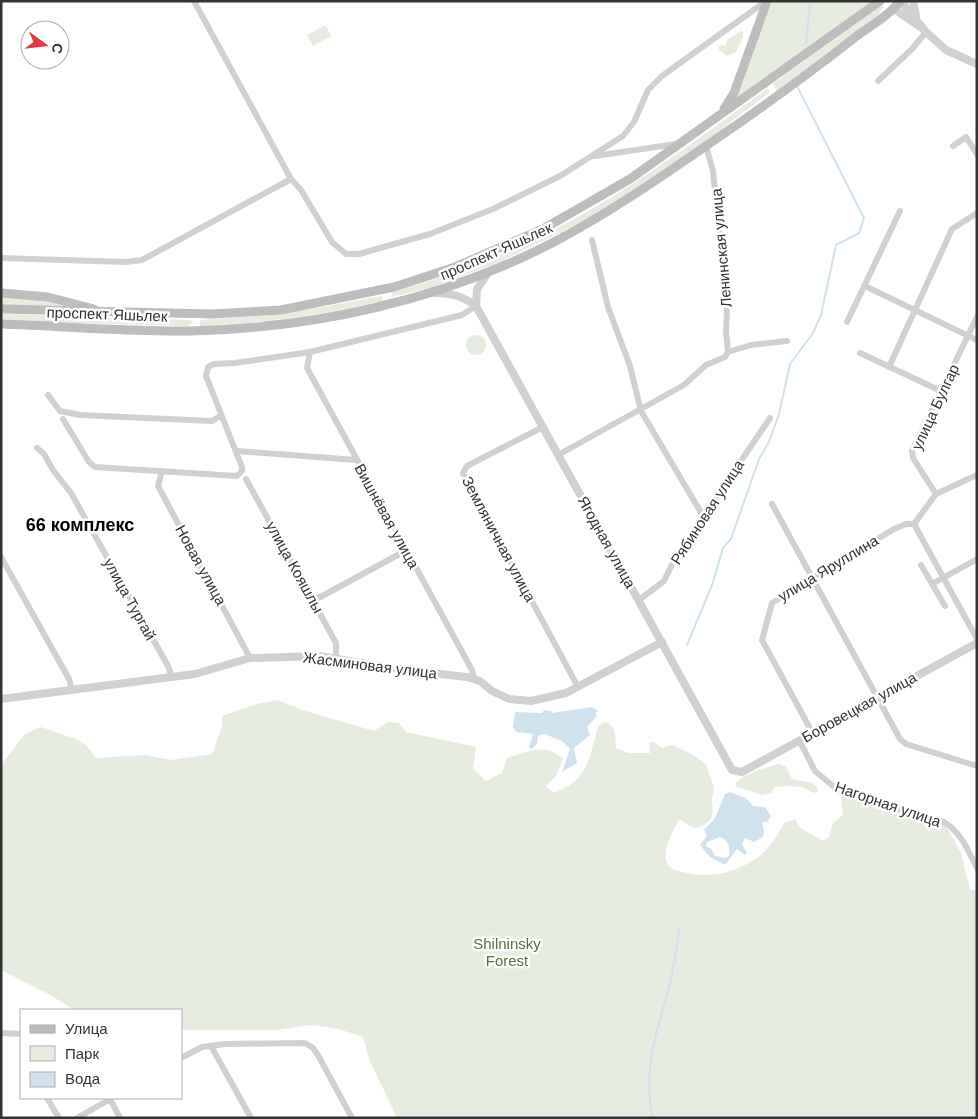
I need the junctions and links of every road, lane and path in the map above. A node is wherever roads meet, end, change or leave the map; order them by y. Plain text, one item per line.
1 (194, 1) edge
2 (766, 1) edge
3 (880, 1) edge
4 (886, 1) edge
5 (913, 1) edge
6 (899, 3) edge
7 (880, 19) junction
8 (914, 20) junction
9 (926, 32) junction
10 (977, 64) edge
11 (878, 81) dead end
12 (765, 85) junction
13 (772, 101) junction
14 (713, 121) junction
15 (682, 144) junction
16 (706, 146) junction
17 (953, 146) dead end
18 (977, 154) edge
19 (593, 156) junction
20 (291, 179) junction
21 (900, 211) dead end
22 (977, 213) edge
23 (592, 240) dead end
24 (1, 258) edge
25 (488, 272) junction
26 (864, 286) junction
27 (394, 287) junction
28 (434, 292) junction
29 (1, 293) edge
30 (396, 302) junction
31 (476, 306) junction
32 (1, 309) edge
33 (915, 311) junction
34 (108, 313) junction
35 (191, 313) junction
36 (977, 317) edge
37 (847, 322) dead end
38 (1, 324) edge
39 (189, 331) junction
40 (968, 336) junction
41 (977, 340) edge
42 (787, 341) dead end
43 (310, 352) junction
44 (728, 352) junction
45 (860, 353) dead end
46 (889, 368) junction
47 (941, 391) junction
48 (48, 395) dead end
49 (641, 411) junction
50 (220, 416) junction
51 (770, 418) dead end
52 (63, 419) dead end
53 (543, 428) junction
54 (37, 448) dead end
55 (236, 451) junction
56 (558, 455) junction
57 (356, 460) junction
58 (162, 472) junction
59 (977, 474) edge
60 (246, 479) dead end
61 (936, 494) junction
62 (772, 504) dead end
63 (703, 516) junction
64 (914, 524) junction
65 (405, 551) junction
66 (1, 558) edge
67 (977, 559) edge
68 (920, 564) dead end
69 (943, 578) junction
70 (812, 579) junction
71 (932, 584) junction
72 (639, 600) junction
73 (313, 601) junction
74 (945, 606) dead end
75 (977, 639) edge
76 (662, 642) junction
77 (977, 643) edge
78 (250, 658) junction
79 (336, 658) junction
80 (172, 677) junction
81 (474, 678) junction
82 (578, 687) junction
83 (72, 690) junction
84 (878, 698) junction
85 (1, 699) edge
86 (812, 732) junction
87 (799, 740) junction
88 (977, 766) edge
89 (742, 772) joint
90 (977, 868) edge
91 (1, 1033) edge
92 (20, 1034) edge
93 (211, 1046) junction
94 (182, 1057) edge
95 (48, 1099) edge
96 (109, 1099) edge
97 (111, 1099) edge
98 (59, 1118) edge
99 (77, 1118) edge
100 (120, 1118) edge
101 (251, 1118) edge
102 (352, 1118) edge

1 - 20 street
2 - 14 main road
2 - 19 street
3 - 12 main road, проспект Яшьлек
4 - 6 main road
5 - 8 street
6 - 7 main road, проспект Яшьлек
6 - 8 street
7 - 8 street
7 - 13 main road, проспект Яшьлек
8 - 9 street
9 - 10 street
9 - 11 street
12 - 13 main road
12 - 14 main road, проспект Яшьлек
13 - 16 main road, проспект Яшьлек
14 - 15 main road, проспект Яшьлек
15 - 19 street
15 - 27 main road, проспект Яшьлек
16 - 25 main road, проспект Яшьлек
16 - 44 street, Ленинская улица
17 - 18 street
19 - 20 street
20 - 24 street
21 - 26 street
22 - 33 street
23 - 49 street
25 - 28 main road, проспект Яшьлек
25 - 31 street
26 - 33 street
26 - 37 street
27 - 30 main road
27 - 35 main road, проспект Яшьлек
28 - 30 main road, проспект Яшьлек
28 - 31 street
29 - 34 main road
30 - 39 main road, проспект Яшьлек
31 - 43 street
31 - 53 street, Ягодная улица
32 - 34 main road, проспект Яшьлек
33 - 40 street
33 - 46 street
34 - 35 main road, проспект Яшьлек
35 - 39 main road
36 - 40 street, улица Булгар
38 - 39 main road, проспект Яшьлек
40 - 41 street
40 - 47 street, улица Булгар
42 - 44 street
43 - 50 street
43 - 57 street, Вишнёвая улица
44 - 49 street
45 - 46 street
46 - 47 street
47 - 61 street, улица Булгар
48 - 50 street
49 - 56 street
49 - 63 street
50 - 55 street
51 - 63 street, Рябиновая улица
52 - 58 street
53 - 56 street, Ягодная улица
53 - 82 street, Земляничная улица
54 - 80 street, улица Тургай
55 - 57 street
55 - 58 street
56 - 72 street, Ягодная улица
57 - 65 street, Вишнёвая улица
58 - 78 street, Новая улица
59 - 61 street
60 - 73 street, улица Кояшлы
61 - 64 street
62 - 70 street
63 - 72 street, Рябиновая улица
64 - 69 street
64 - 70 street, улица Яруллина
65 - 73 street
65 - 81 street, Вишнёвая улица
66 - 83 street
67 - 69 street
68 - 71 street
69 - 71 street
69 - 75 street
70 - 84 street
70 - 86 street, улица Яруллина
71 - 74 street
72 - 76 street, Ягодная улица
73 - 79 street, улица Кояшлы
76 - 82 street, Жасминовая улица
76 - 89 street, Ягодная улица
77 - 84 street, Боровецкая улица
78 - 79 street, Жасминовая улица
78 - 80 street, Жасминовая улица
79 - 81 street, Жасминовая улица
80 - 83 street, Жасминовая улица
81 - 82 street, Жасминовая улица
83 - 85 street, Жасминовая улица
84 - 86 street, Боровецкая улица
84 - 88 street
86 - 87 street, Боровецкая улица
87 - 89 street, Боровецкая улица
87 - 90 street, Нагорная улица
91 - 92 street
93 - 94 street
93 - 101 street
93 - 102 street
95 - 98 street
96 - 99 street
97 - 100 street

